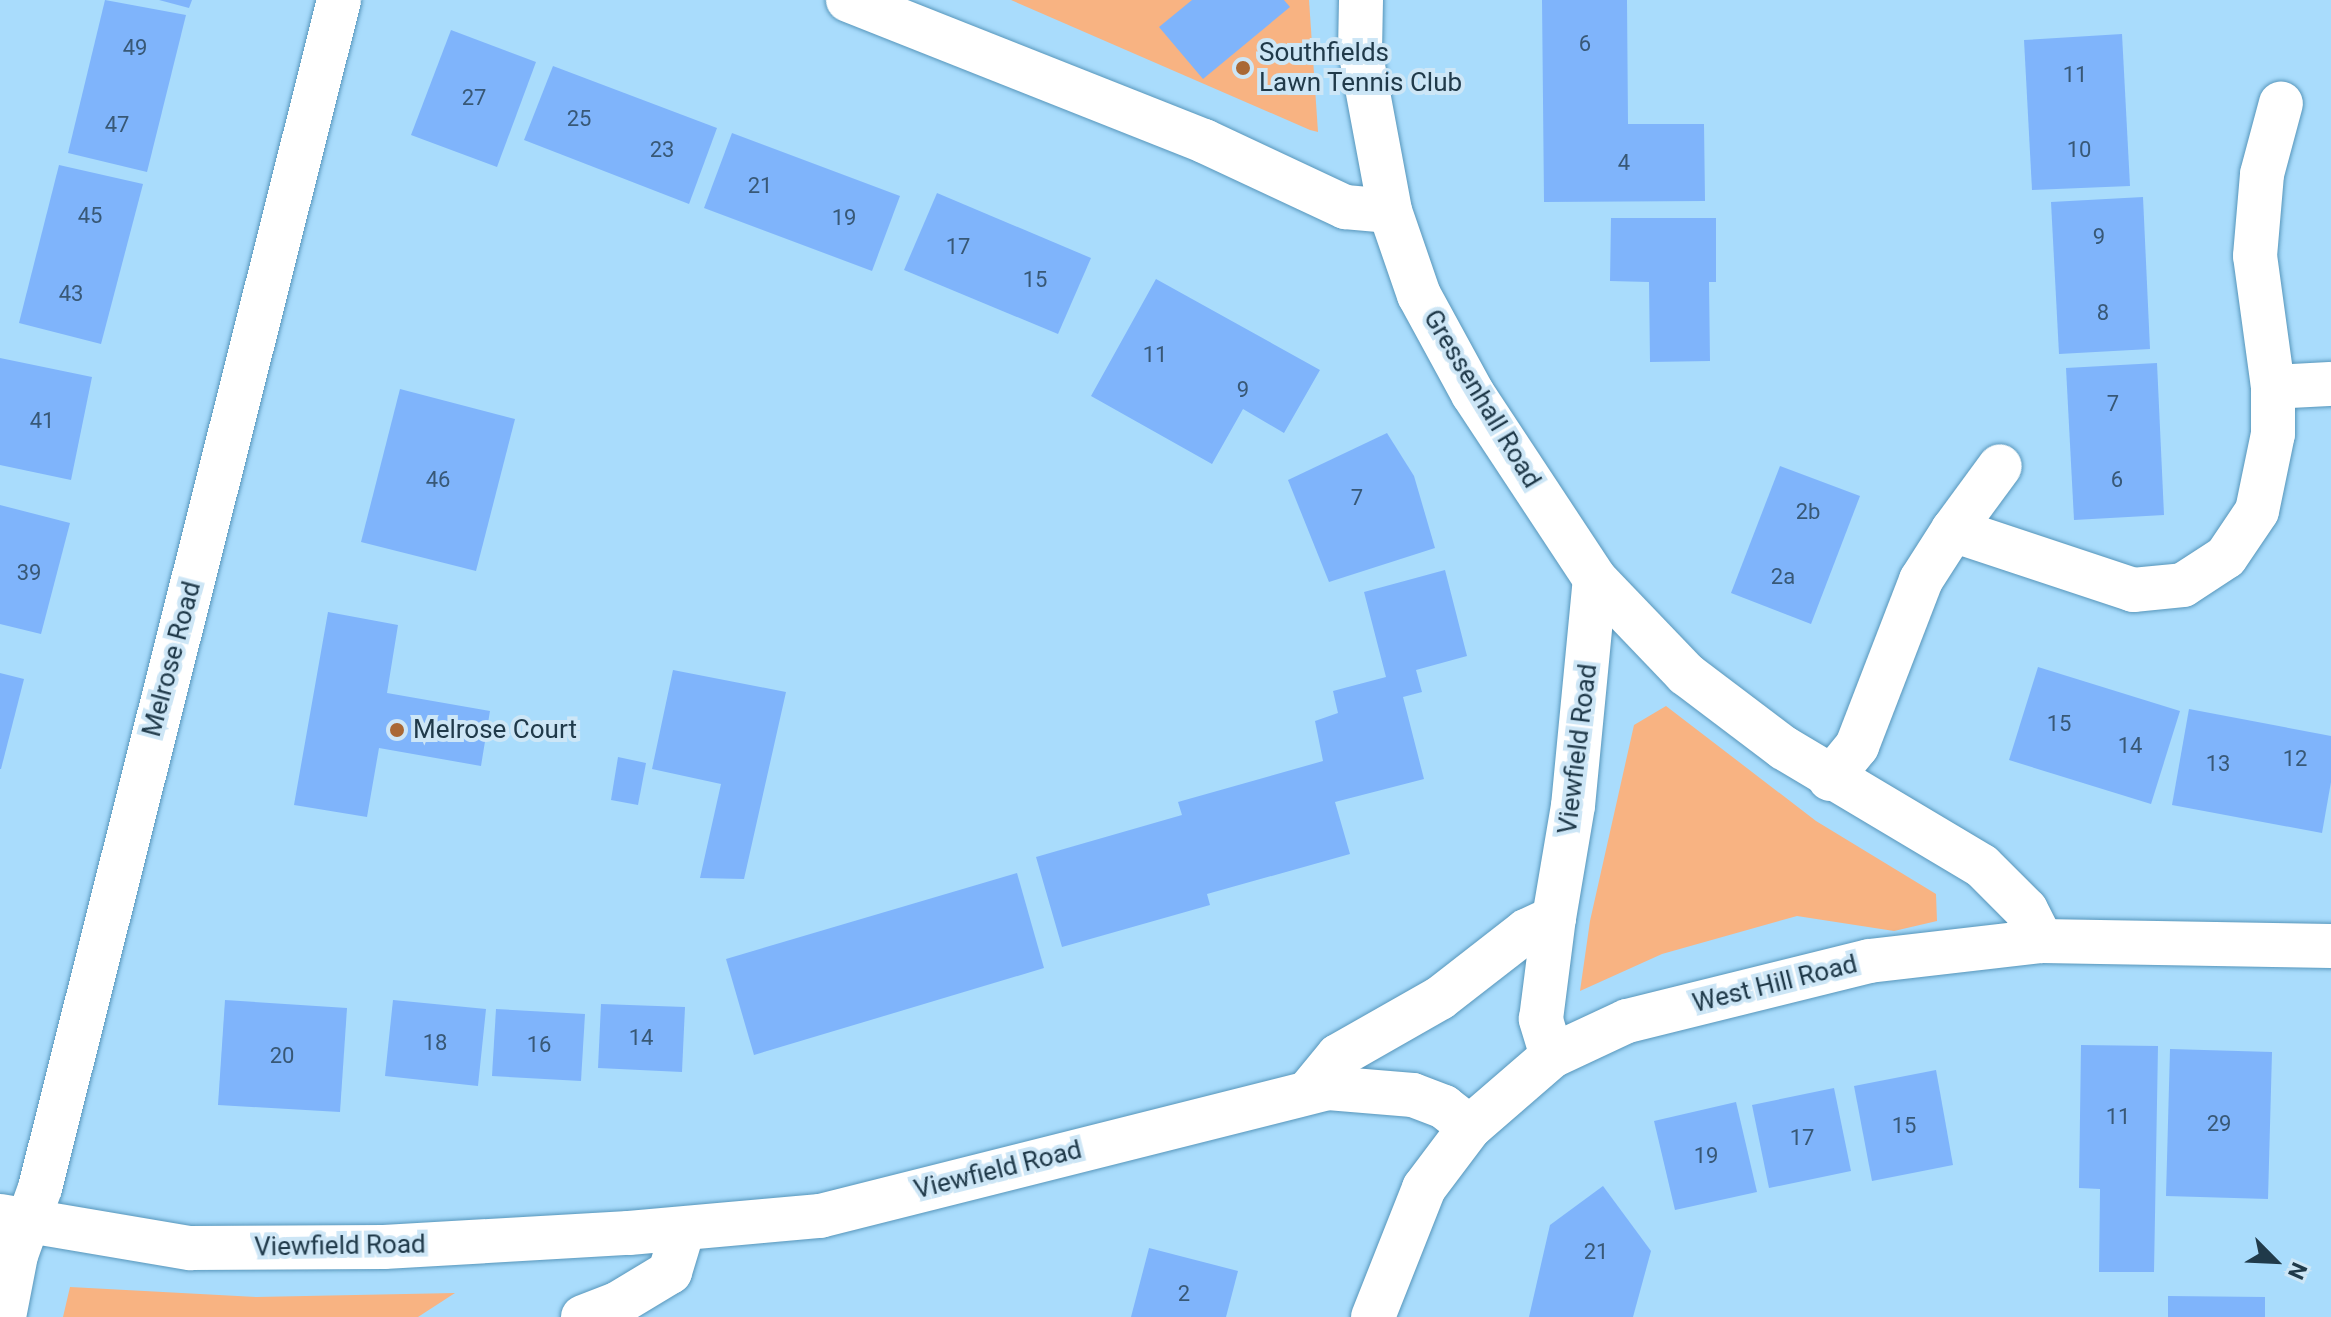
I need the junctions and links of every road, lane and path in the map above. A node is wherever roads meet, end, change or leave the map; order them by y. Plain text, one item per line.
1 (339, 0) edge
2 (848, 0) edge
3 (1361, 0) edge
4 (2281, 103) dead end
5 (1390, 211) junction
6 (2331, 384) edge
7 (2273, 387) junction
8 (2000, 466) dead end
9 (1953, 530) junction
10 (1595, 579) junction
11 (1830, 779) junction
12 (1554, 918) junction
13 (2042, 941) junction
14 (2331, 946) edge
15 (1552, 1056) junction
16 (1310, 1090) junction
17 (1470, 1127) junction
18 (14, 1218) edge
19 (683, 1229) junction
20 (4, 1317) edge
21 (583, 1317) edge
22 (1373, 1317) edge

1 - 18 street, Melrose Road
2 - 5 street
3 - 5 street, Gressenhall Road
4 - 7 street
5 - 10 street, Gressenhall Road
6 - 7 street
7 - 9 street
8 - 9 street
9 - 11 street
10 - 11 street, Gressenhall Road
10 - 12 street, Viewfield Road
11 - 13 street, Gressenhall Road
12 - 15 street, Viewfield Road
12 - 16 street
13 - 14 street, West Hill Road
13 - 15 street, West Hill Road
15 - 17 street, West Hill Road
16 - 17 street, Viewfield Road
16 - 19 street, Viewfield Road
17 - 22 street, West Hill Road
18 - 19 street, Viewfield Road
18 - 20 street, Melrose Road
19 - 21 street

